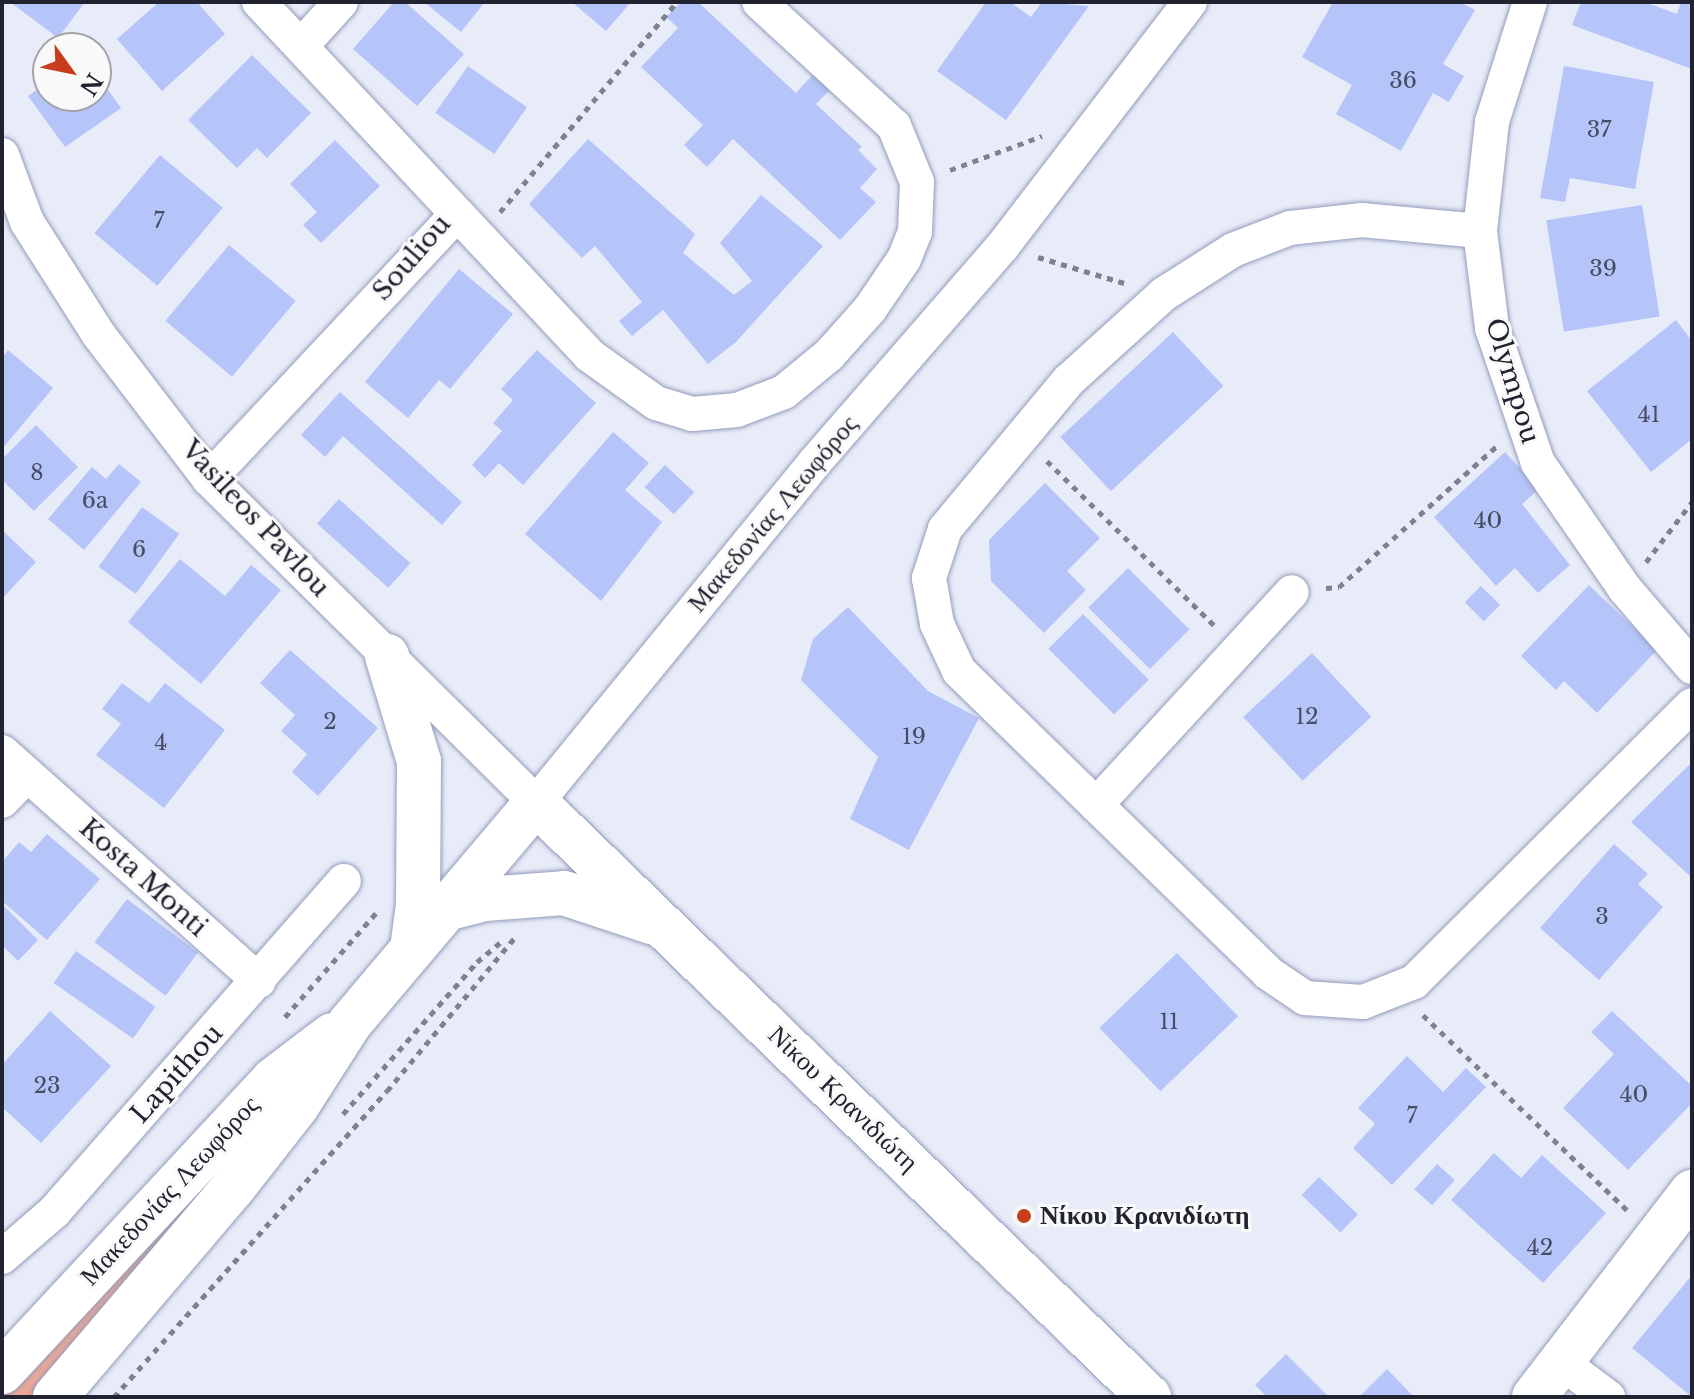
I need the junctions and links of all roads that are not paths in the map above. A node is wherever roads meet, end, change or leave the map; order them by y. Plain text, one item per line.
1 (259, 2) edge
2 (341, 2) edge
3 (759, 2) edge
4 (1190, 2) edge
5 (1530, 2) edge
6 (302, 45) junction
7 (2, 155) edge
8 (15, 224) edge
9 (467, 227) junction
10 (1480, 231) junction
11 (209, 479) junction
12 (1292, 592) road end
13 (387, 656) junction
14 (1692, 667) edge
15 (1692, 705) edge
16 (14, 763) edge
17 (2, 801) edge
18 (536, 803) junction
19 (1096, 805) junction
20 (344, 881) dead end
21 (446, 909) junction
22 (665, 927) junction
23 (412, 949) junction
24 (259, 981) junction
25 (350, 1023) junction
26 (1692, 1192) edge
27 (2, 1257) edge
28 (1561, 1362) junction
29 (2, 1372) edge
30 (55, 1397) edge
31 (1149, 1397) edge
32 (1534, 1397) edge
33 (1608, 1397) edge

1 - 6 street, Souliou
2 - 6 street
3 - 9 street
4 - 18 street, Μακεδονίας Λεωφόρος
5 - 10 street, Olympou
6 - 9 street, Souliou
7 - 8 street, Vasileos Pavlou
8 - 11 street, Vasileos Pavlou
9 - 11 street, Souliou
10 - 14 street, Olympou
10 - 19 street
11 - 13 street, Vasileos Pavlou
12 - 19 street
13 - 18 street, Vasileos Pavlou
13 - 23 main road
15 - 19 street
16 - 17 street, Kosta Monti
16 - 24 street, Kosta Monti
18 - 21 main road, Μακεδονίας Λεωφόρος
18 - 22 main road, Νίκου Κρανιδιώτη
20 - 24 street, Lapithou
21 - 22 main road
21 - 23 main road, Μακεδονίας Λεωφόρος
22 - 31 main road, Νίκου Κρανιδιώτη
23 - 25 main road, Μακεδονίας Λεωφόρος
24 - 27 street, Lapithou
25 - 29 main road, Μακεδονίας Λεωφόρος
25 - 30 main road, Μακεδονίας Λεωφόρος
26 - 28 main road
28 - 32 main road
28 - 33 street

